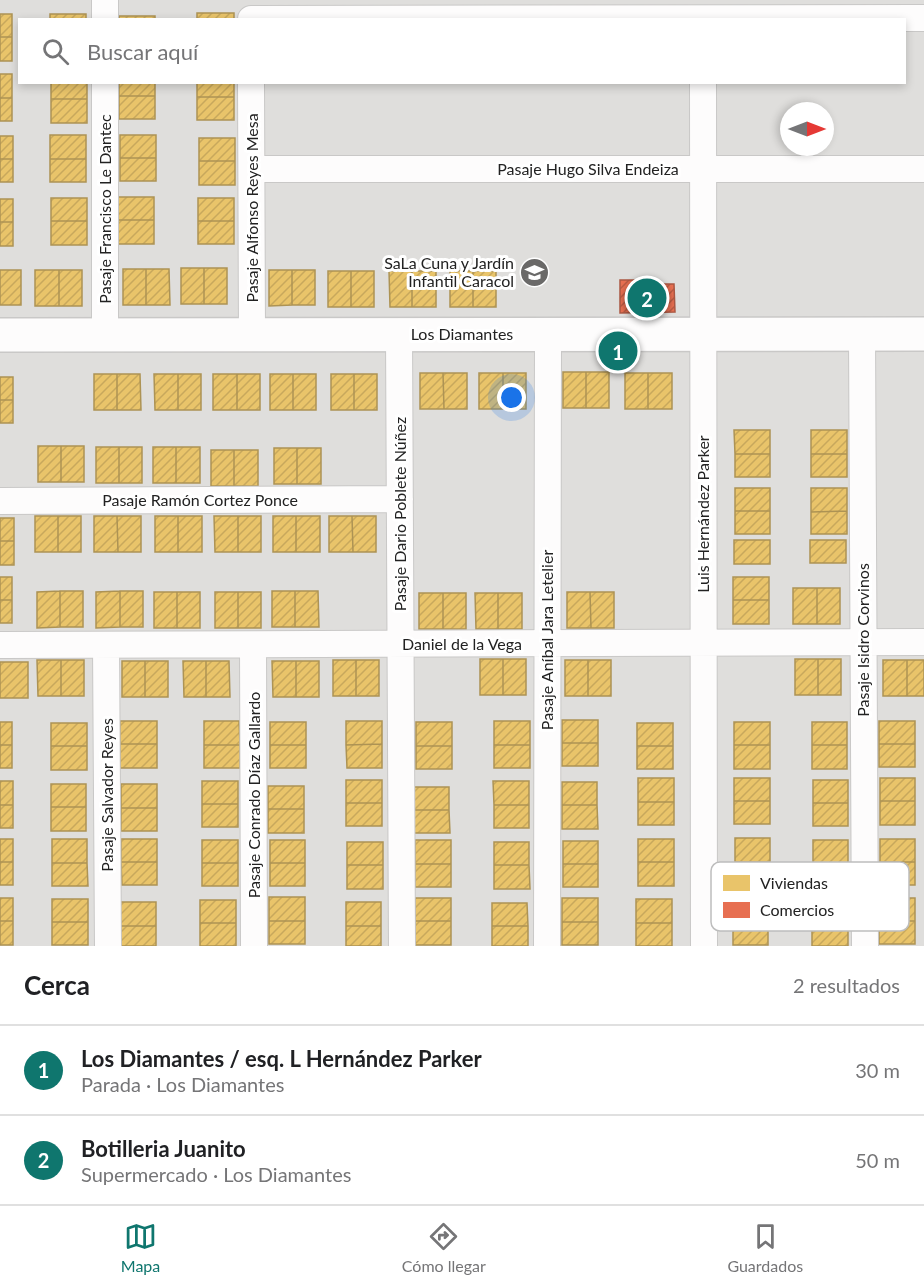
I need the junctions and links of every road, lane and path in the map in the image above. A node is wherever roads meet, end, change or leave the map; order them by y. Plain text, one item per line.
1 (105, 0) edge
2 (251, 0) edge
3 (703, 13) edge
4 (105, 18) edge
5 (251, 18) edge
6 (326, 18) edge
7 (924, 18) edge
8 (105, 84) edge
9 (251, 84) edge
10 (703, 84) edge
11 (252, 169) junction
12 (703, 169) junction
13 (924, 169) edge
14 (548, 333) junction
15 (703, 333) junction
16 (862, 333) junction
17 (105, 334) junction
18 (252, 334) junction
19 (399, 334) junction
20 (924, 334) edge
21 (0, 335) edge
22 (400, 499) junction
23 (0, 501) edge
24 (924, 642) edge
25 (704, 643) junction
26 (863, 643) junction
27 (401, 644) junction
28 (547, 644) junction
29 (0, 645) edge
30 (106, 645) junction
31 (253, 645) junction
32 (864, 862) edge
33 (865, 931) edge
34 (108, 946) edge
35 (254, 946) edge
36 (402, 946) edge
37 (547, 946) edge
38 (704, 946) edge
39 (865, 946) edge

1 - 4 street
2 - 5 street
3 - 6 street
3 - 7 street
8 - 17 street, Pasaje Francisco Le Dantec
9 - 11 street, Pasaje Alfonso Reyes Mesa
10 - 12 street, Luis Hernández Parker
11 - 12 street, Pasaje Hugo Silva Endeiza
11 - 18 street, Pasaje Alfonso Reyes Mesa
12 - 13 street, Pasaje Hugo Silva Endeiza
12 - 15 street, Luis Hernández Parker
14 - 15 street, Los Diamantes
14 - 19 street, Los Diamantes
14 - 28 street, Pasaje Aníbal Jara Letelier
15 - 16 street, Los Diamantes
15 - 25 street, Luis Hernández Parker
16 - 20 street, Los Diamantes
16 - 26 street, Pasaje Isidro Corvinos
17 - 18 street, Los Diamantes
17 - 21 street, Los Diamantes
18 - 19 street, Los Diamantes
19 - 22 street, Pasaje Dario Poblete Núñez
22 - 23 street, Pasaje Ramón Cortez Ponce
22 - 27 street, Pasaje Dario Poblete Núñez
24 - 26 street, Daniel de la Vega
25 - 26 street, Daniel de la Vega
25 - 28 street, Daniel de la Vega
25 - 38 street, Luis Hernández Parker
26 - 32 street, Pasaje Isidro Corvinos
27 - 28 street, Daniel de la Vega
27 - 31 street, Daniel de la Vega
27 - 36 street, Pasaje Dario Poblete Núñez
28 - 37 street, Pasaje Aníbal Jara Letelier
29 - 30 street, Daniel de la Vega
30 - 31 street, Daniel de la Vega
30 - 34 street, Pasaje Salvador Reyes
31 - 35 street, Pasaje Conrado Díaz Gallardo
33 - 39 street, Pasaje Isidro Corvinos

